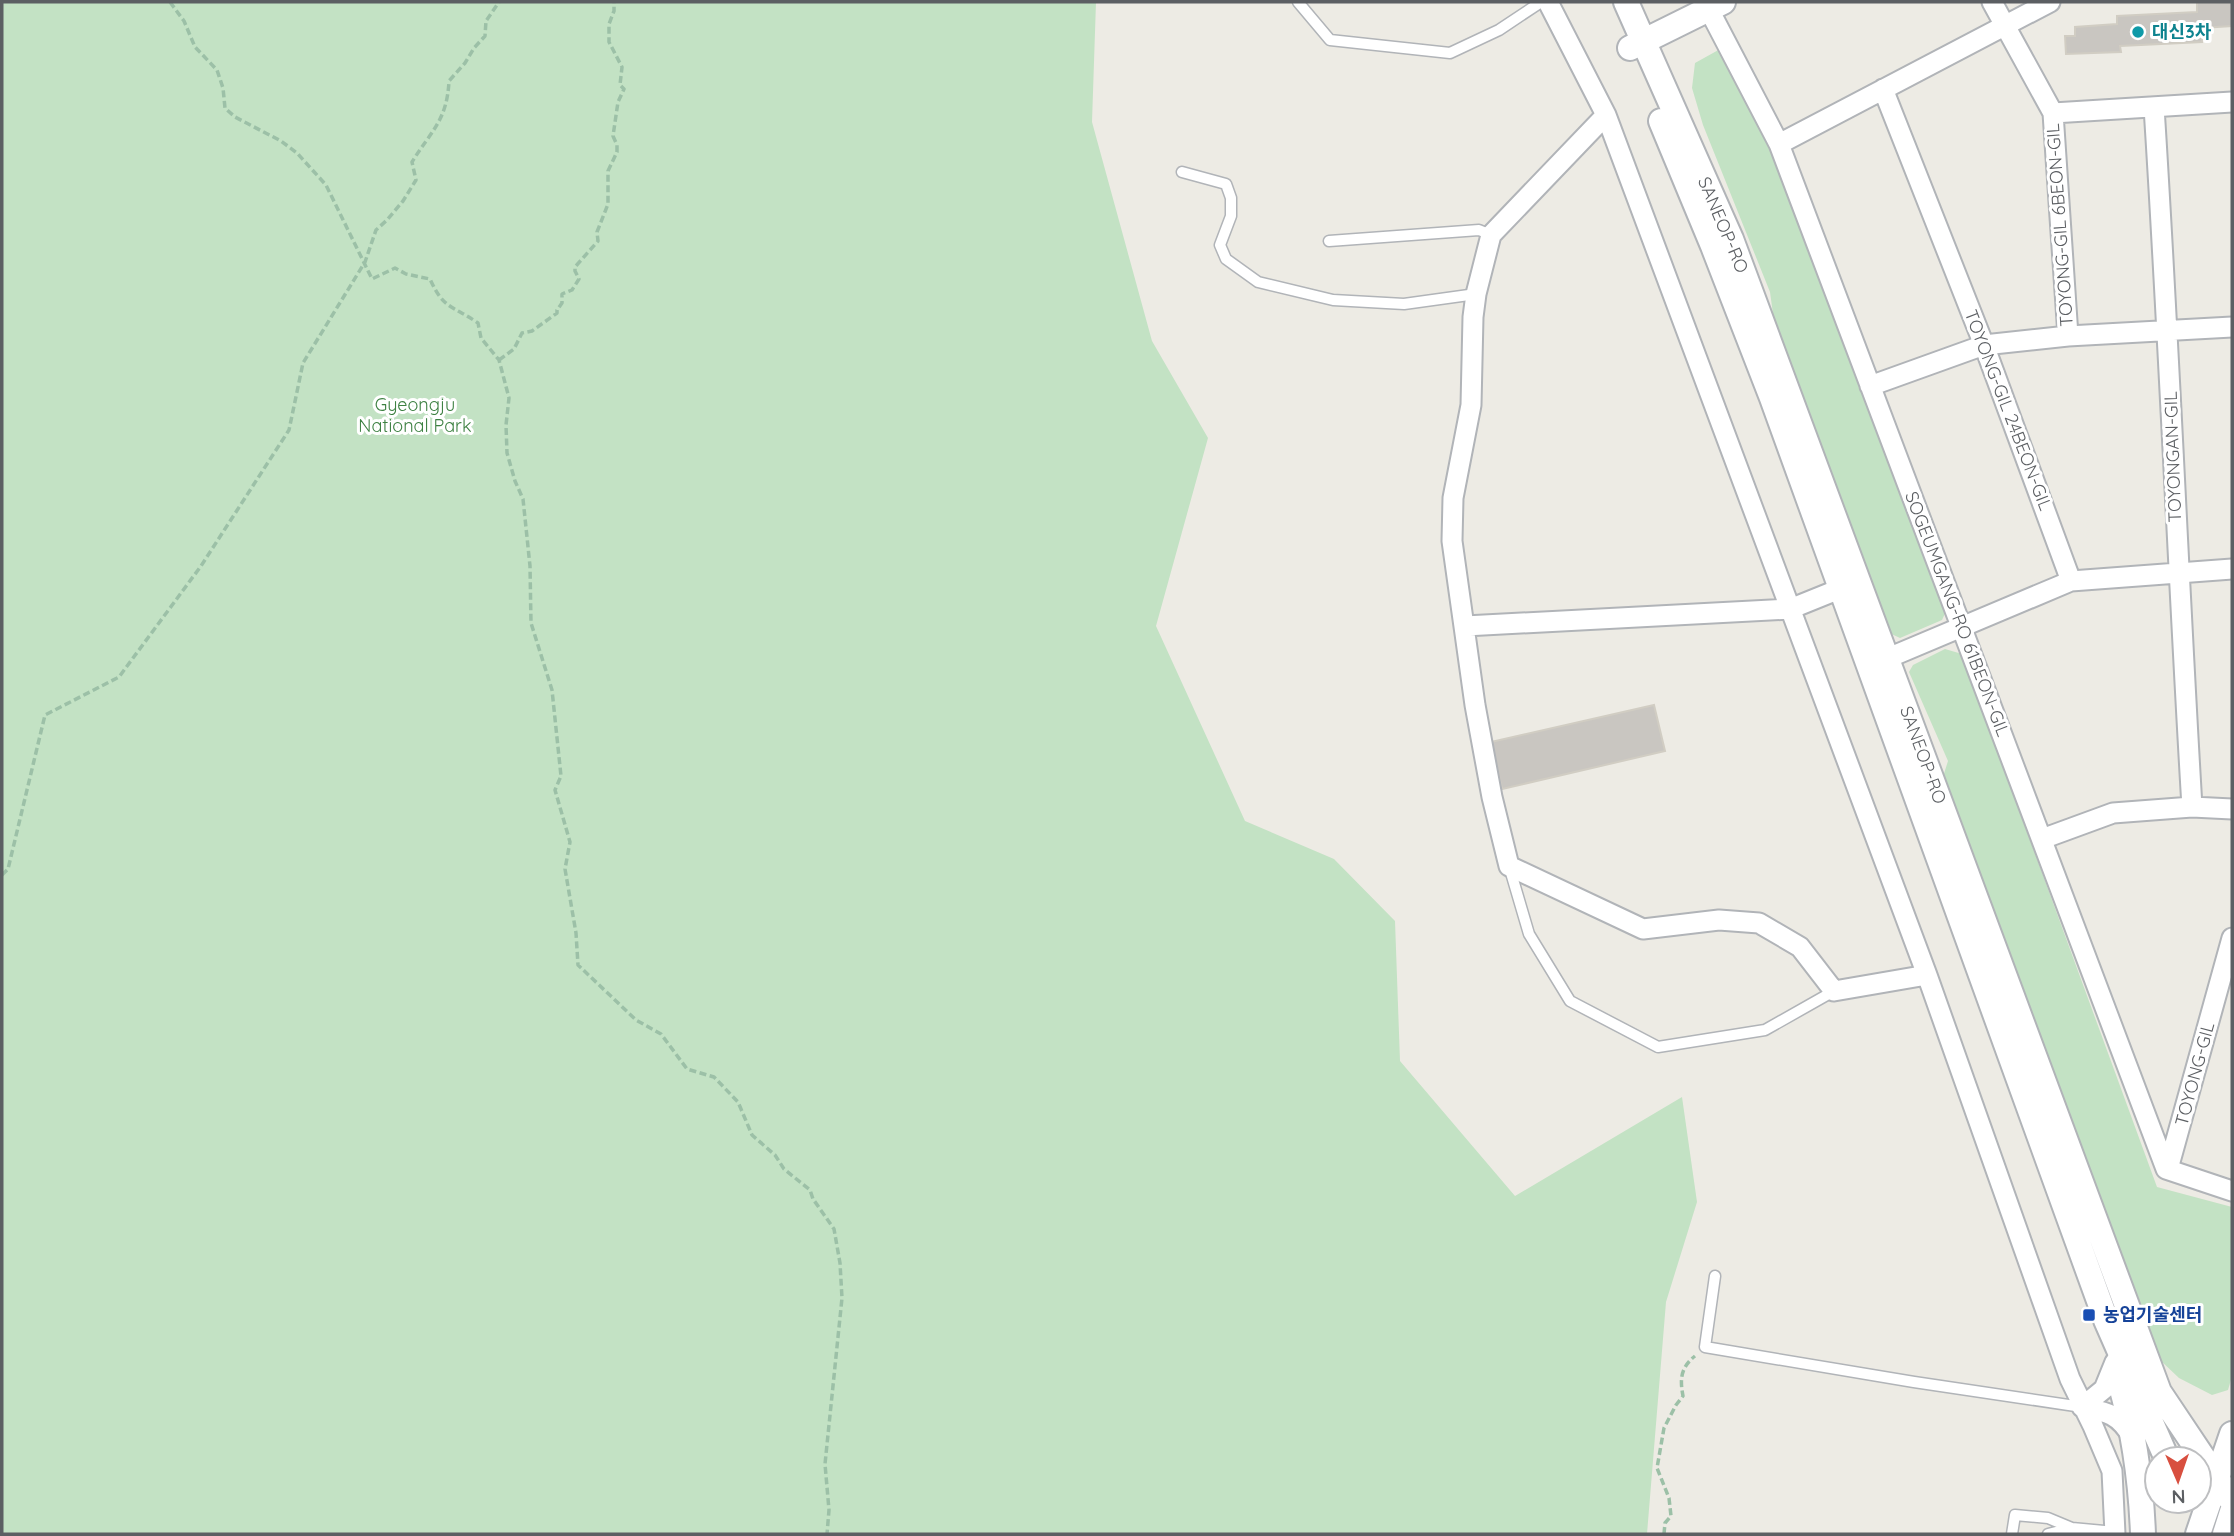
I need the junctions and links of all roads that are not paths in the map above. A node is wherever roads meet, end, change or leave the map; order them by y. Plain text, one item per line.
1 (1298, 2) edge
2 (1541, 2) edge
3 (1548, 2) edge
4 (1608, 2) edge
5 (1626, 2) edge
6 (1992, 2) edge
7 (2050, 2) edge
8 (1713, 4) edge
9 (2004, 26) junction
10 (1637, 44) junction
11 (1883, 89) junction
12 (2232, 102) edge
13 (2154, 107) junction
14 (2053, 113) junction
15 (1606, 115) junction
16 (1779, 144) junction
17 (1182, 172) dead end
18 (1491, 235) junction
19 (1329, 241) dead end
20 (1476, 294) junction
21 (2232, 327) edge
22 (2168, 330) junction
23 (2068, 336) junction
24 (1984, 345) junction
25 (1870, 386) junction
26 (2232, 569) edge
27 (2178, 573) junction
28 (2071, 581) junction
29 (1842, 588) junction
30 (1790, 609) junction
31 (1465, 626) junction
32 (1961, 627) junction
33 (1888, 658) junction
34 (2192, 807) junction
35 (2232, 809) edge
36 (2042, 839) junction
37 (1509, 866) junction
38 (2232, 938) edge
39 (1927, 975) junction
40 (1834, 991) junction
41 (2168, 1169) junction
42 (2232, 1191) edge
43 (1715, 1276) dead end
44 (2106, 1320) junction
45 (2115, 1362) junction
46 (2082, 1407) junction
47 (2232, 1434) edge
48 (2134, 1440) junction
49 (2162, 1445) edge
50 (2219, 1492) edge
51 (2232, 1512) edge
52 (2072, 1528) junction
53 (2115, 1533) edge
54 (2012, 1534) edge
55 (2048, 1534) edge
56 (2143, 1534) edge
57 (2198, 1534) edge
58 (2225, 1534) edge

1 - 2 lane
3 - 15 street
4 - 10 street, SANEOP-RO
5 - 10 street, SANEOP-RO
6 - 9 street, TOYONG-GIL 6BEON-GIL
7 - 9 street
8 - 10 street
8 - 16 street, SOGEUMGANG-RO 61BEON-GIL
9 - 11 street
9 - 14 street, TOYONG-GIL 6BEON-GIL
10 - 29 street, SANEOP-RO
10 - 33 street, SANEOP-RO
11 - 16 street
11 - 24 street, TOYONG-GIL 24BEON-GIL
12 - 13 street, TOYONG-GIL 6BEON-GIL
13 - 14 street, TOYONG-GIL 6BEON-GIL
13 - 22 street, TOYONGAN-GIL
14 - 23 street, TOYONG-GIL 6BEON-GIL
15 - 18 street
15 - 30 street
16 - 25 street, SOGEUMGANG-RO 61BEON-GIL
17 - 20 lane
18 - 19 lane
18 - 20 street
20 - 31 street
21 - 22 street
22 - 23 street
22 - 27 street, TOYONGAN-GIL
23 - 24 street
24 - 25 street
24 - 28 street, TOYONG-GIL 24BEON-GIL
25 - 32 street, SOGEUMGANG-RO 61BEON-GIL
26 - 27 street
27 - 28 street
27 - 34 street, TOYONGAN-GIL
28 - 32 street
29 - 30 street
29 - 44 street, SANEOP-RO
30 - 31 street
30 - 39 street
31 - 37 street
32 - 33 street
32 - 36 street, SOGEUMGANG-RO 61BEON-GIL
33 - 50 street, SANEOP-RO
34 - 35 street
34 - 36 street
36 - 41 street, SOGEUMGANG-RO 61BEON-GIL
37 - 40 street
37 - 40 lane
38 - 41 street, TOYONG-GIL
39 - 40 street
39 - 46 street
41 - 42 street
43 - 46 lane
44 - 45 street
44 - 49 street, SANEOP-RO
45 - 46 street
45 - 48 street
46 - 48 street
46 - 53 street
47 - 50 street
48 - 56 street
50 - 57 street
51 - 58 street
52 - 53 lane
52 - 54 lane
52 - 55 lane

